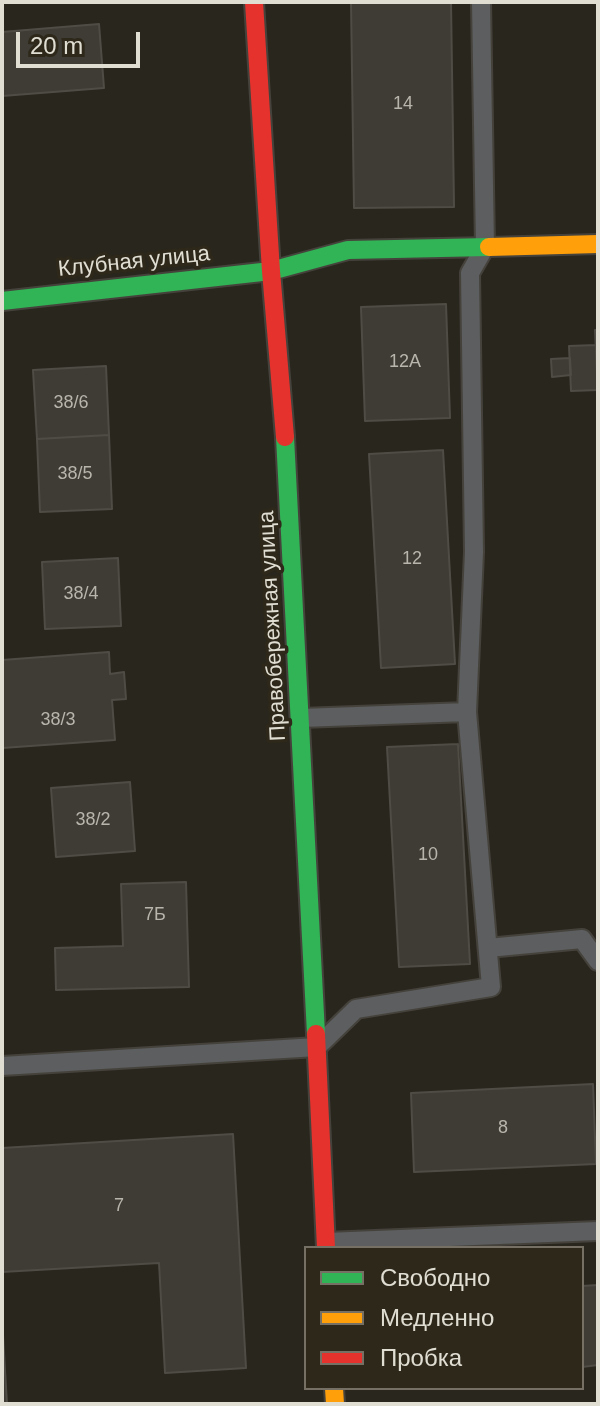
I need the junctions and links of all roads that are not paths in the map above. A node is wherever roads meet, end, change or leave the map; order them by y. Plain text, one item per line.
1 (254, 2) edge
2 (481, 2) edge
3 (598, 244) edge
4 (485, 247) junction
5 (271, 271) junction
6 (2, 301) edge
7 (467, 712) junction
8 (301, 718) junction
9 (488, 948) junction
10 (598, 961) edge
11 (317, 1047) junction
12 (2, 1066) edge
13 (598, 1231) edge
14 (326, 1245) edge

1 - 5 street, Правобережная улица
2 - 4 lane
3 - 4 street, Клубная улица
4 - 5 street, Клубная улица
4 - 7 lane
5 - 6 street, Клубная улица
5 - 8 street, Правобережная улица
7 - 8 lane
7 - 9 lane
8 - 11 street, Правобережная улица
9 - 10 lane
9 - 11 lane
11 - 12 lane
11 - 14 street, Правобережная улица
13 - 14 lane

